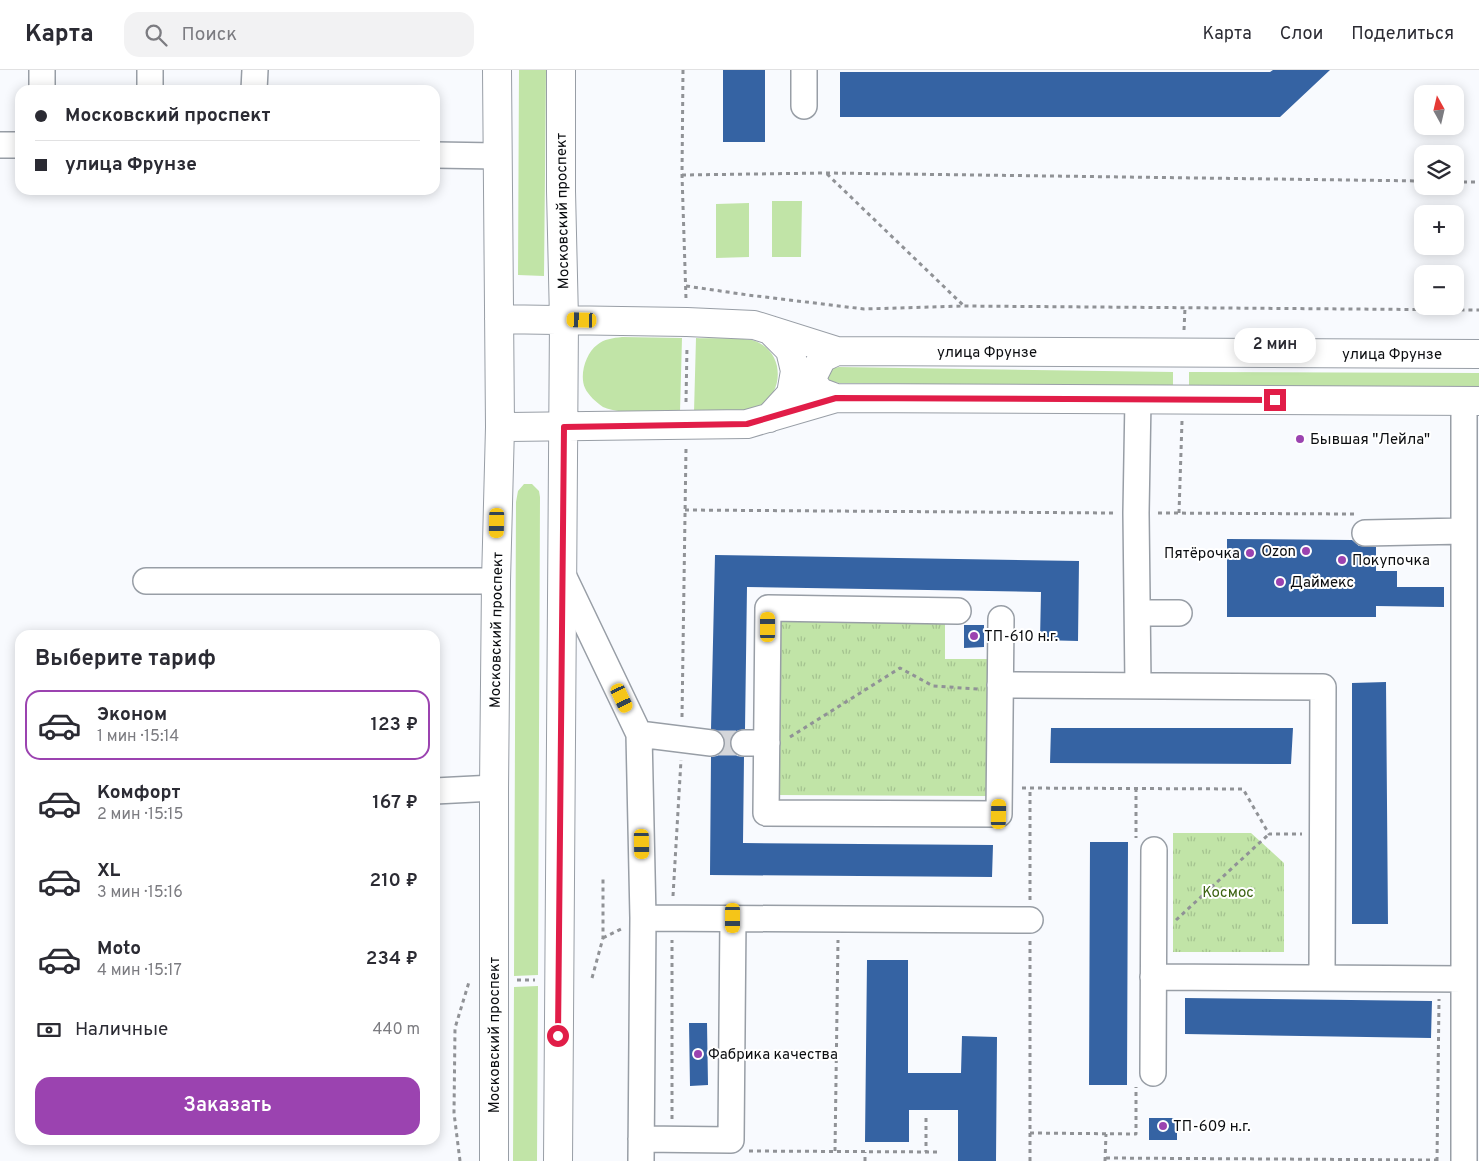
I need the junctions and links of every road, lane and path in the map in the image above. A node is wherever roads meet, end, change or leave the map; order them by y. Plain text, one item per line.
1 (42, 70) edge
2 (150, 70) edge
3 (254, 70) edge
4 (497, 70) edge
5 (561, 70) edge
6 (683, 70) edge
7 (804, 70) edge
8 (42, 85) edge
9 (150, 85) edge
10 (254, 85) edge
11 (804, 106) dead end
12 (0, 145) edge
13 (15, 145) edge
14 (440, 155) edge
15 (497, 156) junction
16 (827, 173) junction
17 (1414, 181) edge
18 (1464, 182) edge
19 (1479, 182) edge
20 (686, 286) dead end
21 (964, 306) junction
22 (1479, 310) edge
23 (499, 319) junction
24 (564, 320) junction
25 (770, 330) junction
26 (836, 351) junction
27 (1479, 354) edge
28 (836, 398) junction
29 (1138, 399) junction
30 (1472, 401) edge
31 (769, 418) junction
32 (500, 427) junction
33 (564, 427) junction
34 (1136, 513) junction
35 (1360, 523) joint
36 (1463, 531) junction
37 (562, 573) junction
38 (146, 581) dead end
39 (496, 581) junction
40 (958, 611) dead end
41 (1138, 613) junction
42 (1179, 613) dead end
43 (1001, 619) dead end
44 (1471, 625) edge
45 (1138, 685) junction
46 (1000, 688) junction
47 (639, 734) junction
48 (682, 739) junction
49 (711, 743) tunnel mouth
50 (756, 743) junction
51 (494, 788) junction
52 (1000, 788) junction
53 (1030, 788) junction
54 (440, 790) edge
55 (1269, 834) junction
56 (1323, 834) junction
57 (1154, 850) dead end
58 (602, 876) dead end
59 (1471, 916) edge
60 (643, 918) junction
61 (672, 918) junction
62 (733, 918) junction
63 (838, 919) junction
64 (1030, 920) junction
65 (1153, 933) junction
66 (1153, 977) junction
67 (592, 978) dead end
68 (1322, 978) junction
69 (1464, 979) junction
70 (536, 980) dead end
71 (514, 981) dead end
72 (468, 982) dead end
73 (1439, 998) dead end
74 (1153, 1073) dead end
75 (926, 1118) dead end
76 (1030, 1133) junction
77 (1106, 1134) junction
78 (1136, 1134) dead end
79 (672, 1139) junction
80 (641, 1150) edge
81 (748, 1151) dead end
82 (835, 1151) junction
83 (865, 1152) junction
84 (926, 1152) junction
85 (941, 1152) dead end
86 (1106, 1160) edge
87 (460, 1161) edge
88 (494, 1161) edge
89 (558, 1161) edge
90 (865, 1161) edge
91 (1030, 1161) edge
92 (1437, 1161) edge
93 (1464, 1161) edge

1 - 8 street
2 - 9 street
3 - 10 street
4 - 15 main road, Московский проспект
5 - 24 main road, Московский проспект
6 - 16 path
7 - 11 street
12 - 13 street
14 - 15 street
15 - 23 main road, Московский проспект
16 - 17 path
16 - 21 path
18 - 19 path
20 - 21 path
21 - 22 path
23 - 24 main road, улица Фрунзе
23 - 32 main road, Московский проспект
24 - 25 main road, улица Фрунзе
24 - 33 main road, Московский проспект
25 - 26 main road, улица Фрунзе
25 - 31 main road
26 - 27 main road, улица Фрунзе
26 - 28 main road
28 - 29 main road
28 - 31 main road
29 - 30 main road
29 - 34 street
30 - 36 street
31 - 33 main road
32 - 33 main road
32 - 39 main road, Московский проспект
33 - 37 main road, Московский проспект
34 - 35 path
34 - 41 street
34 - 48 path
35 - 36 street
36 - 44 street
37 - 47 street
37 - 89 main road, Московский проспект
38 - 39 street
39 - 51 main road, Московский проспект
40 - 50 street
41 - 42 street
41 - 45 street
43 - 46 street
44 - 59 street
45 - 46 street
45 - 56 street
46 - 50 path
46 - 52 street
47 - 48 street
47 - 60 street
48 - 49 street
48 - 61 path
50 - 52 street
51 - 54 street
51 - 88 main road, Московский проспект
52 - 53 path
53 - 55 path
53 - 64 path
55 - 56 path
55 - 65 path
56 - 68 street
57 - 65 street
58 - 67 path
59 - 69 street
60 - 61 street
60 - 80 street
61 - 62 street
61 - 79 path
62 - 63 street
62 - 79 street
63 - 64 street
63 - 82 path
64 - 76 path
65 - 66 street
66 - 68 street
66 - 74 street
68 - 69 street
69 - 93 street
70 - 71 path
72 - 87 path
73 - 92 path
75 - 84 path
76 - 77 path
76 - 91 path
77 - 78 path
77 - 86 path
79 - 80 street
81 - 82 path
82 - 83 path
83 - 84 path
83 - 90 path
84 - 85 path
86 - 92 path

